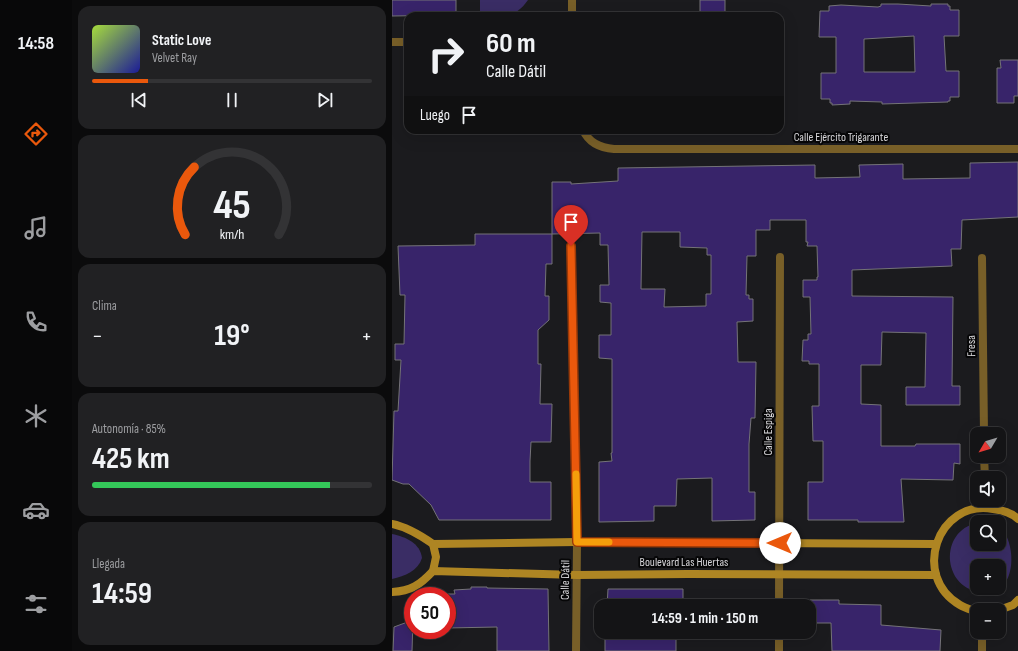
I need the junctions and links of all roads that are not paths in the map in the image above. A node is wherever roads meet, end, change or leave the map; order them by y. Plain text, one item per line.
1 (572, 0) edge
2 (572, 12) edge
3 (392, 42) edge
4 (404, 42) edge
5 (585, 134) edge
6 (1018, 149) edge
7 (571, 246) dead end
8 (780, 257) dead end
9 (982, 258) dead end
10 (984, 427) edge
11 (977, 507) edge
12 (993, 507) edge
13 (1018, 519) edge
14 (392, 524) edge
15 (577, 542) junction
16 (780, 543) junction
17 (433, 544) junction
18 (936, 544) junction
19 (433, 571) junction
20 (577, 575) junction
21 (779, 575) junction
22 (936, 575) junction
23 (392, 592) edge
24 (779, 599) edge
25 (1018, 600) edge
26 (1006, 607) edge
27 (970, 610) edge
28 (779, 639) edge
29 (982, 639) edge
30 (576, 651) edge
31 (779, 651) edge
32 (982, 651) edge

1 - 2 street
3 - 4 street
5 - 6 street, Calle Ejército Trigarante
7 - 15 street, Calle Dátil
8 - 16 street, Calle Espiga
9 - 10 street, Fresa
11 - 18 main road
12 - 13 main road
14 - 17 main road
15 - 16 main road, Boulevard Las Huertas
15 - 17 main road, Boulevard Las Huertas
15 - 20 street, Calle Dátil
16 - 18 main road, Boulevard Las Huertas
16 - 21 street, Calle Espiga
17 - 19 main road
18 - 22 main road
19 - 20 main road, Boulevard Las Huertas
19 - 23 main road
20 - 21 main road, Boulevard Las Huertas
20 - 30 street, Calle Dátil
21 - 22 main road, Boulevard Las Huertas
21 - 24 street, Calle Espiga
22 - 27 main road
25 - 26 main road
28 - 31 street
29 - 32 street

